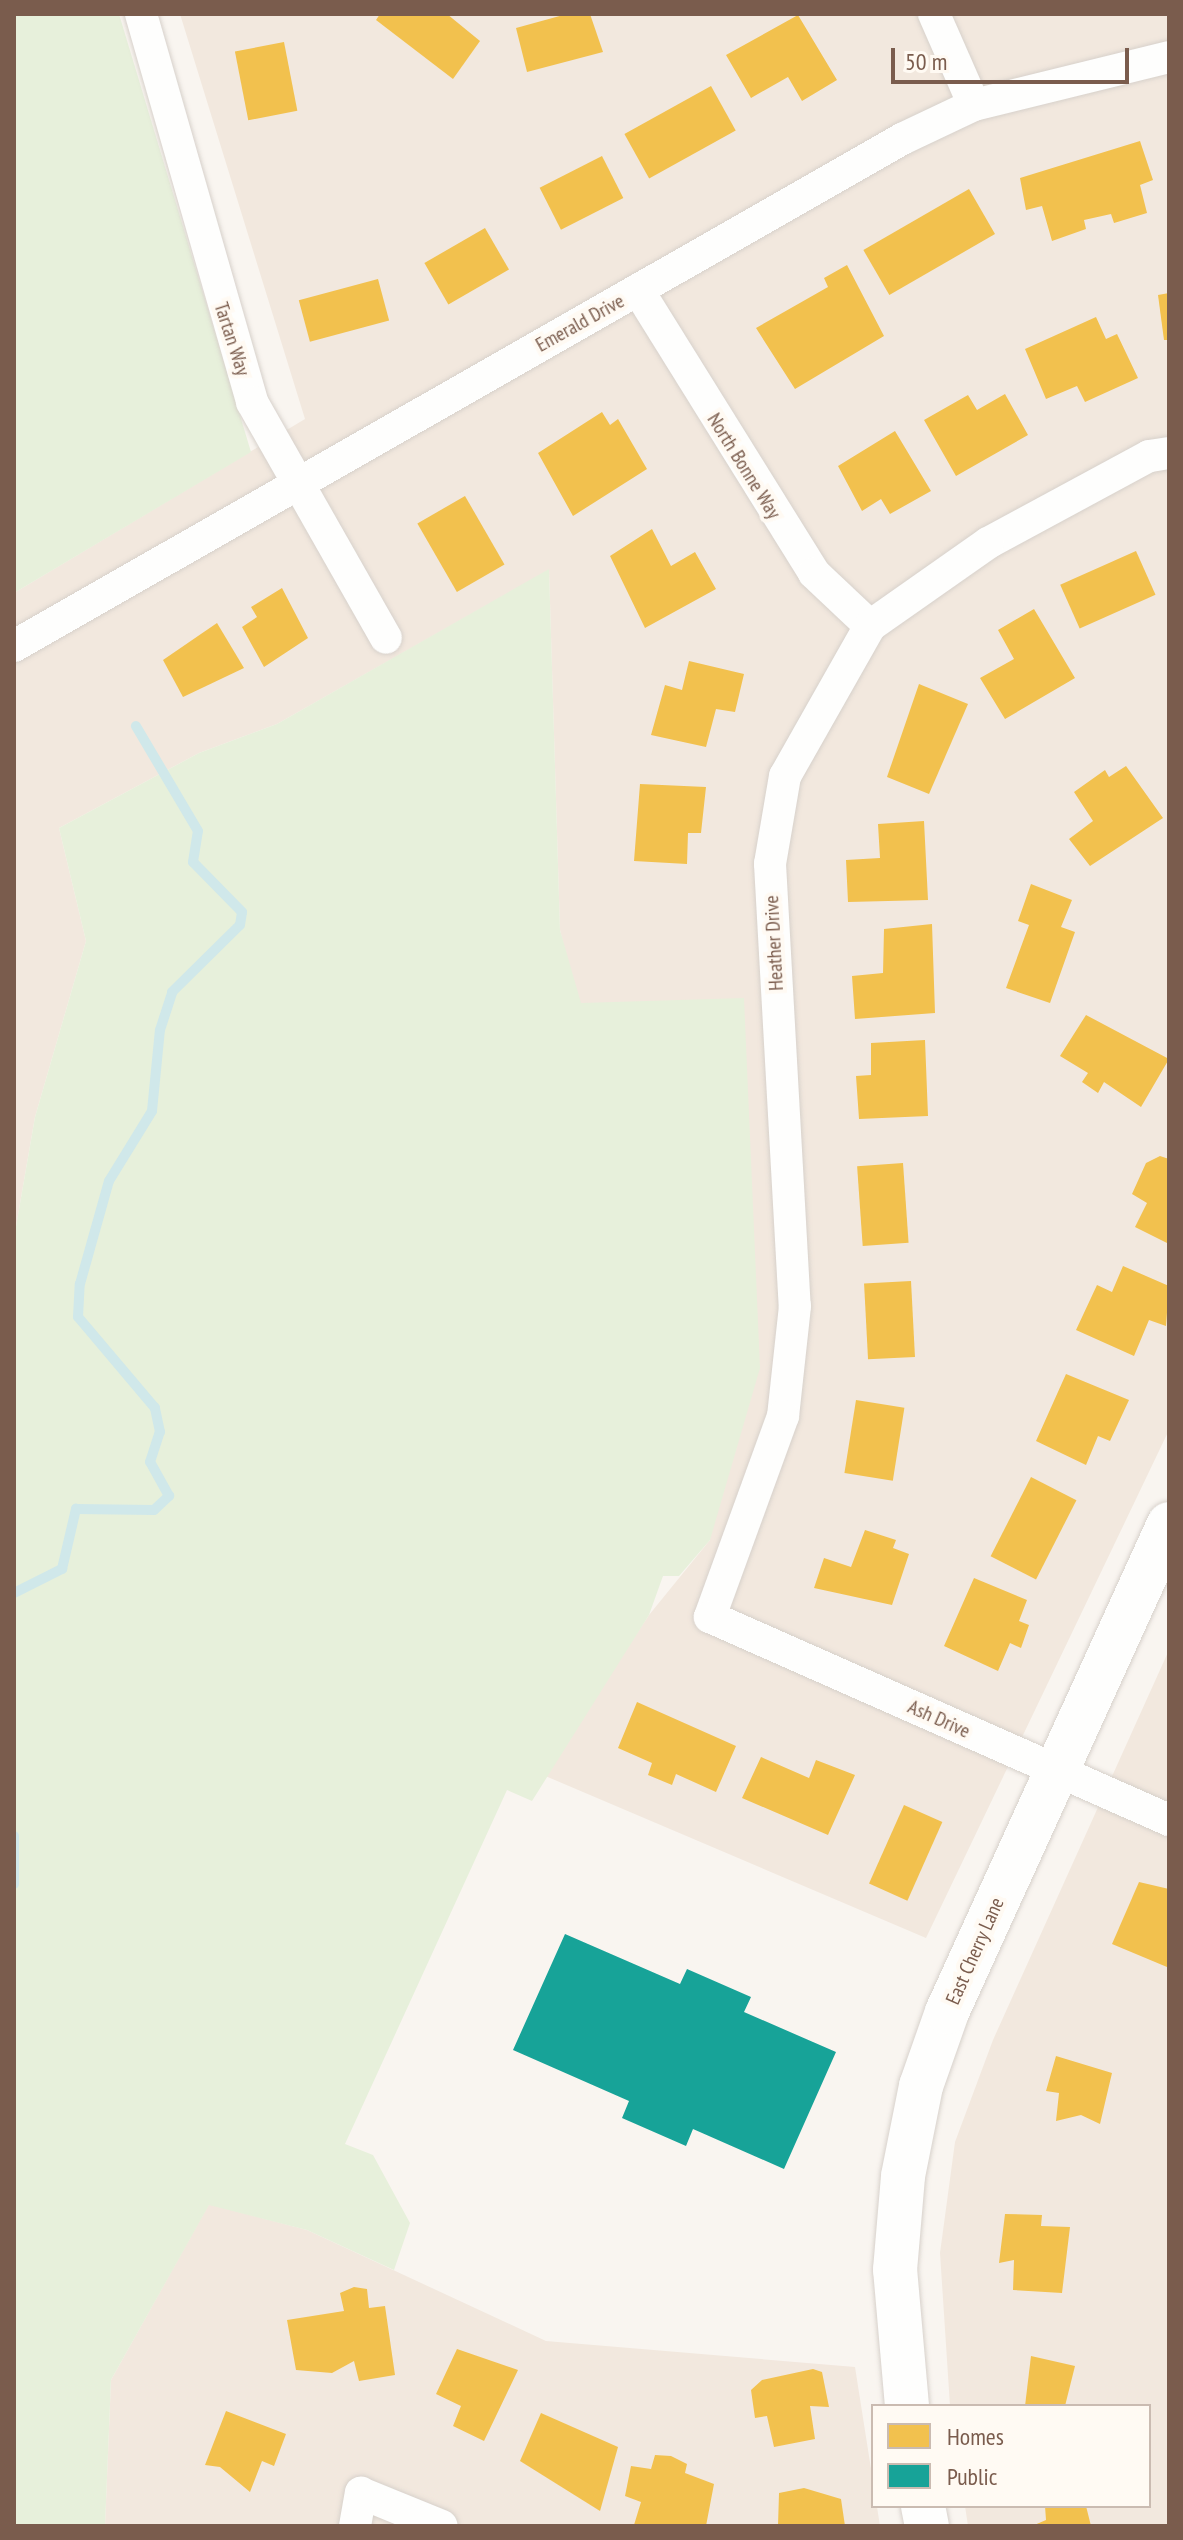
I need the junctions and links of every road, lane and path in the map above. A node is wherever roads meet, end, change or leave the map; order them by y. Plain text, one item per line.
1 (141, 14) edge
2 (934, 14) edge
3 (1169, 57) edge
4 (974, 105) junction
5 (638, 290) junction
6 (1169, 453) edge
7 (297, 480) junction
8 (870, 626) junction
9 (386, 638) dead end
10 (14, 646) edge
11 (1169, 1524) edge
12 (710, 1617) joint
13 (1056, 1771) junction
14 (1169, 1820) edge
15 (907, 2404) edge
16 (355, 2526) edge
17 (442, 2526) edge

1 - 7 street, Tartan Way
2 - 4 street
3 - 4 street, Emerald Drive
4 - 5 street, Emerald Drive
5 - 7 street, Emerald Drive
5 - 8 street, North Bonne Way
6 - 8 street, Heather Drive
7 - 9 street, Tartan Way
7 - 10 street, Emerald Drive
8 - 12 street, Heather Drive
11 - 13 street, East Cherry Lane
12 - 13 street, Ash Drive
13 - 14 street, Ash Drive
13 - 15 street, East Cherry Lane
16 - 17 street

